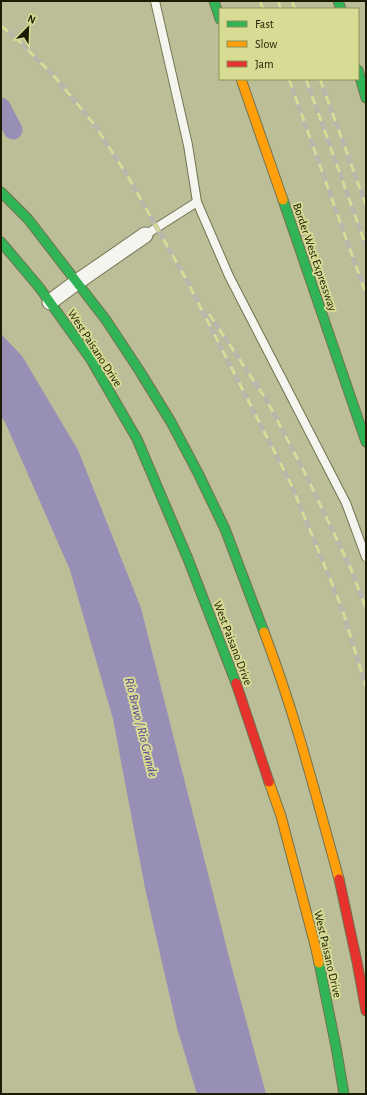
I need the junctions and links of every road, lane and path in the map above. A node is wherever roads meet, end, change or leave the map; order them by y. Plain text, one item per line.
1 (155, 1) edge
2 (214, 1) edge
3 (219, 16) edge
4 (359, 74) edge
5 (241, 80) edge
6 (366, 98) edge
7 (1, 192) edge
8 (197, 202) junction
9 (145, 234) joint
10 (1, 242) edge
11 (77, 282) junction
12 (50, 302) junction
13 (366, 442) edge
14 (366, 557) edge
15 (366, 1011) edge
16 (344, 1094) edge

1 - 8 lane
2 - 3 main road
4 - 6 main road
5 - 13 main road, Border West Expressway
7 - 11 main road, West Paisano Drive
8 - 9 lane
8 - 14 lane
9 - 11 street
10 - 12 main road, West Paisano Drive
11 - 12 street
11 - 15 main road, West Paisano Drive
12 - 16 main road, West Paisano Drive

